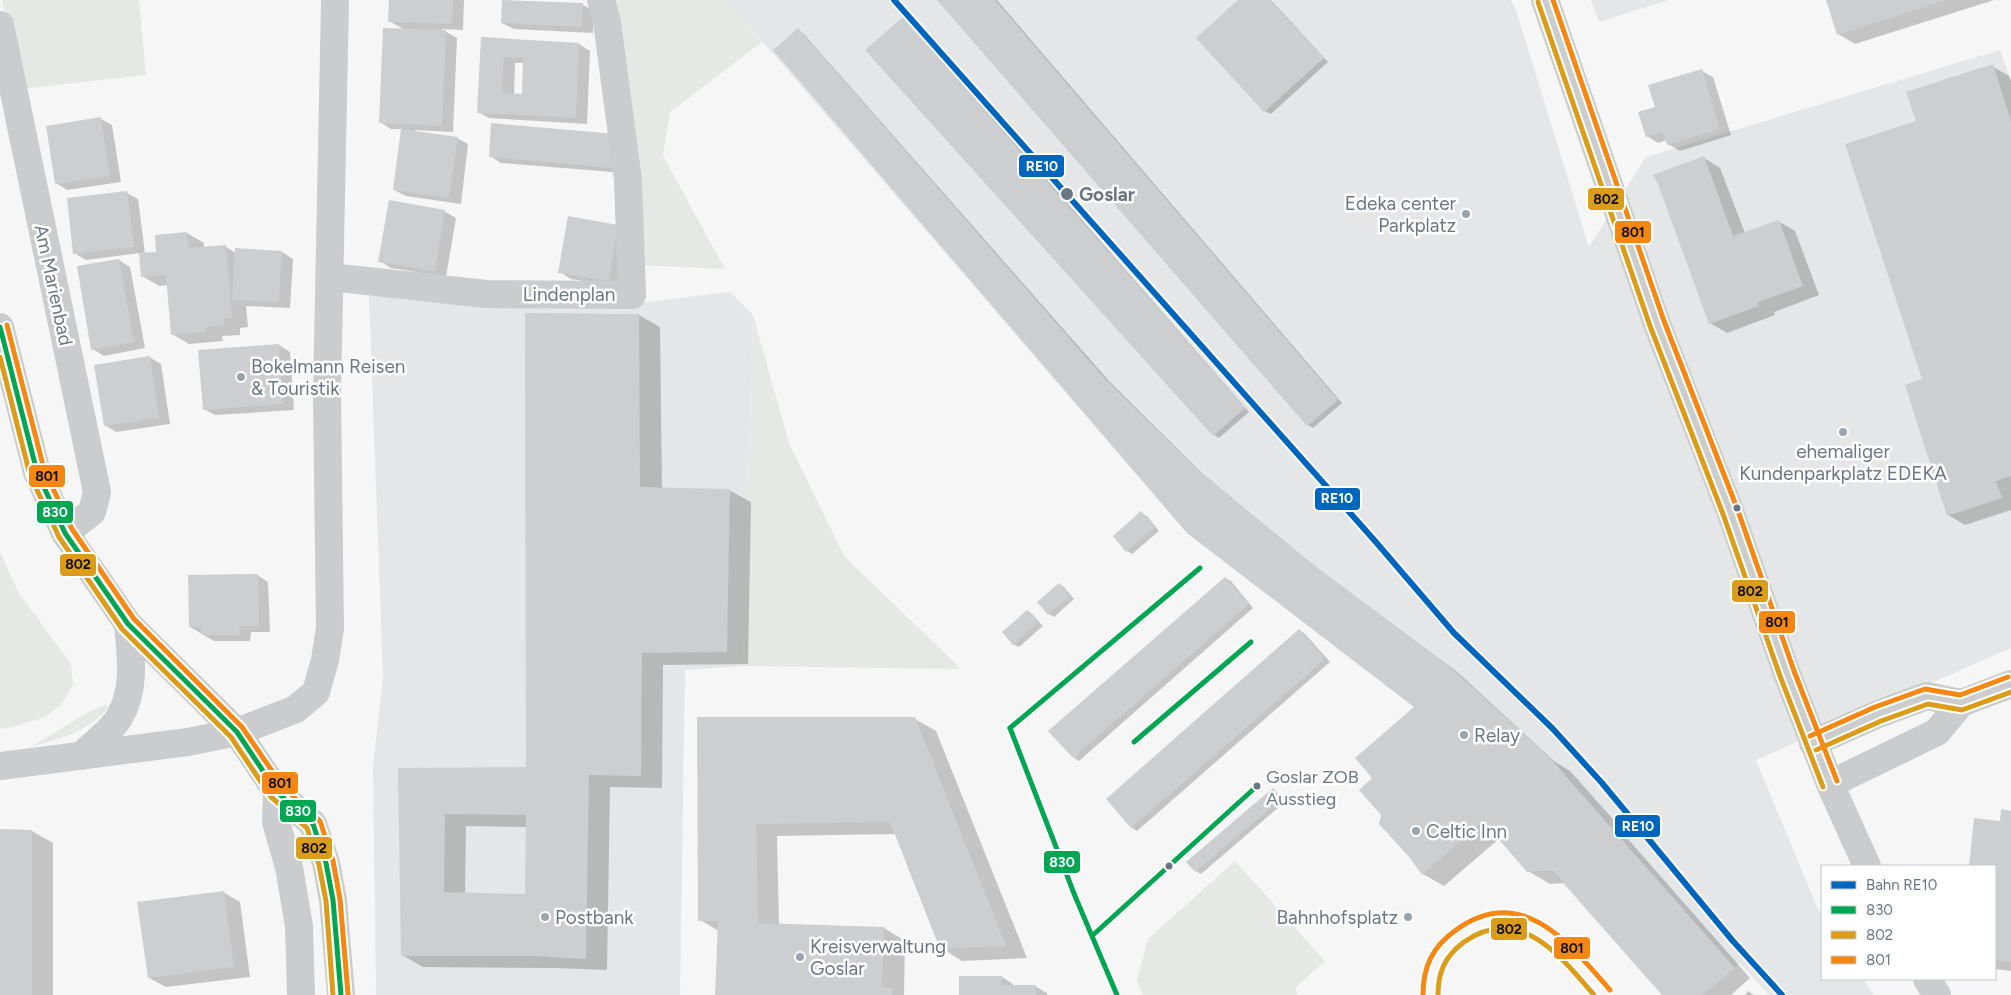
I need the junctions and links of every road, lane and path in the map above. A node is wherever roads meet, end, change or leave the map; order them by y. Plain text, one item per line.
1 (335, 0) edge
2 (601, 0) edge
3 (1545, 0) edge
4 (0, 25) edge
5 (330, 277) junction
6 (0, 327) edge
7 (65, 533) junction
8 (128, 624) junction
9 (2011, 684) edge
10 (1962, 703) junction
11 (237, 732) junction
12 (1813, 743) junction
13 (81, 756) junction
14 (0, 766) edge
15 (1830, 784) junction
16 (277, 792) junction
17 (1867, 865) edge
18 (1928, 980) edge
19 (301, 995) edge
20 (341, 995) edge
21 (1937, 995) edge

1 - 5 street
2 - 5 street, Lindenplan
3 - 12 street
4 - 7 street, Am Marienbad
5 - 11 street
6 - 7 street
7 - 8 street
8 - 11 street
8 - 13 street
9 - 10 street
10 - 12 street
10 - 15 street
11 - 13 street
11 - 16 street
12 - 15 street
13 - 14 street
15 - 17 street
16 - 19 street
16 - 20 street
18 - 21 street

